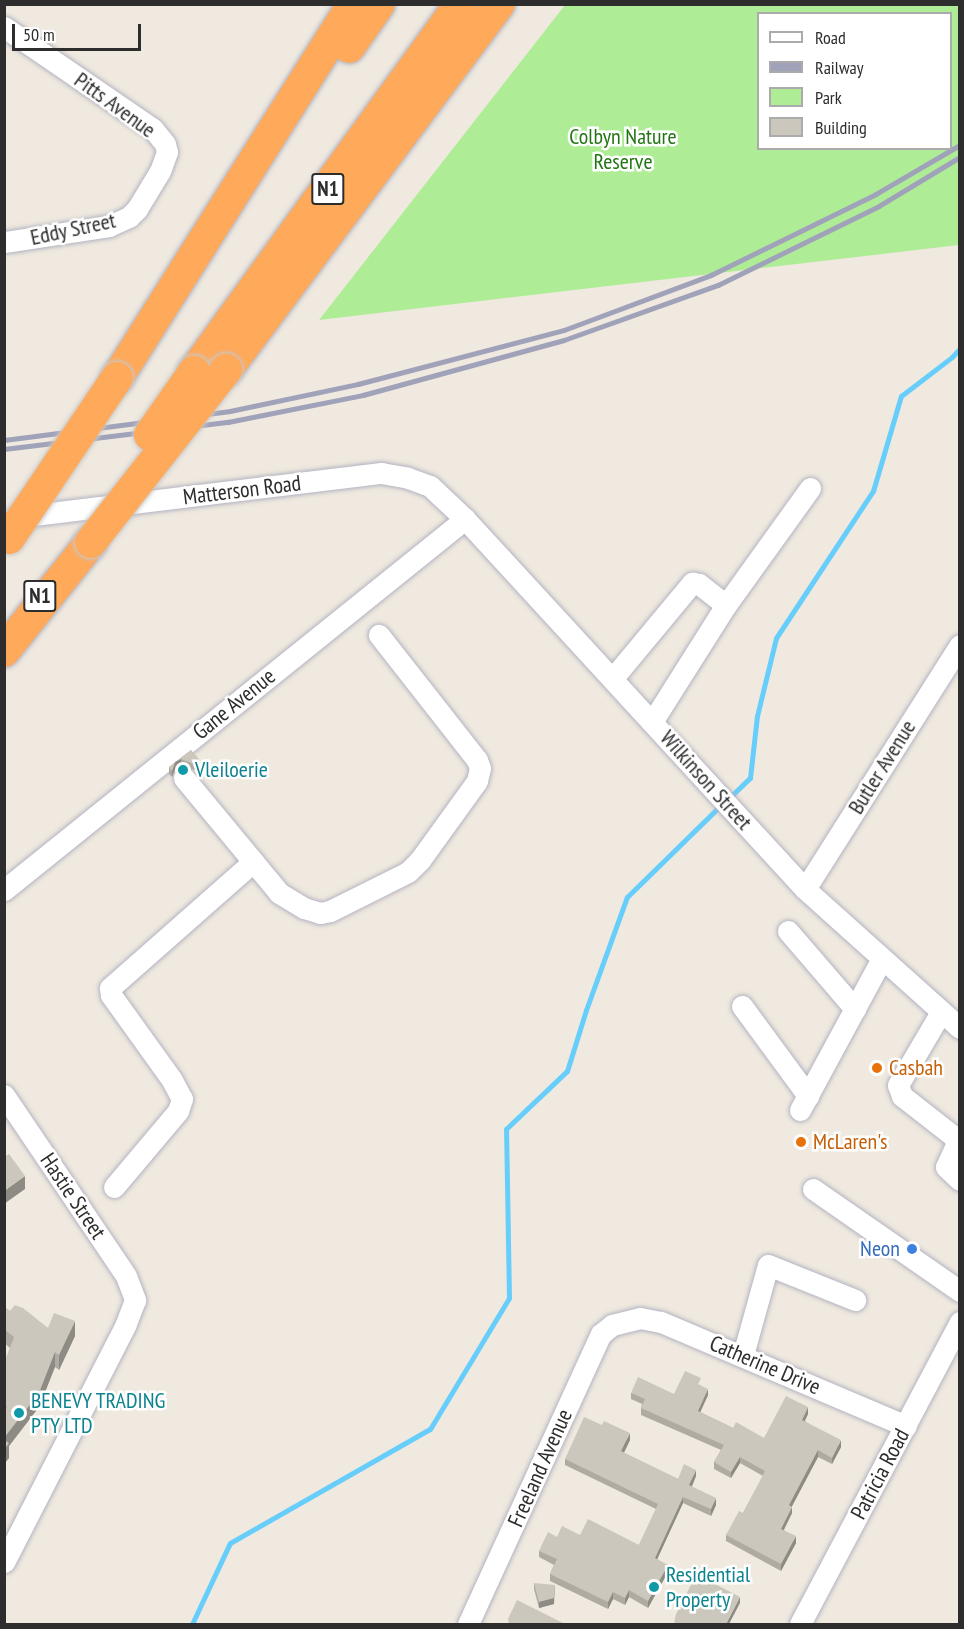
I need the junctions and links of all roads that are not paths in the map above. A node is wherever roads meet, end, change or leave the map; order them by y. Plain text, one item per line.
1 (352, 4) edge
2 (379, 4) edge
3 (460, 4) edge
4 (499, 4) edge
5 (4, 27) edge
6 (165, 144) joint
7 (4, 242) edge
8 (153, 325) junction
9 (810, 488) dead end
10 (465, 519) junction
11 (6, 534) edge
12 (83, 542) junction
13 (726, 605) junction
14 (379, 635) dead end
15 (960, 645) edge
16 (4, 650) edge
17 (613, 678) junction
18 (652, 722) junction
19 (176, 768) junction
20 (253, 862) junction
21 (805, 889) junction
22 (4, 890) edge
23 (788, 931) dead end
24 (881, 960) junction
25 (742, 1006) dead end
26 (855, 1009) junction
27 (941, 1012) junction
28 (960, 1028) edge
29 (4, 1095) edge
30 (960, 1180) edge
31 (114, 1187) dead end
32 (813, 1189) dead end
33 (960, 1291) edge
34 (855, 1300) dead end
35 (621, 1321) joint
36 (960, 1322) edge
37 (743, 1355) junction
38 (906, 1426) junction
39 (4, 1562) edge
40 (468, 1624) edge
41 (800, 1624) edge

1 - 8 highway
2 - 8 highway
3 - 12 highway, N1, bridge
4 - 12 highway, bridge
5 - 6 street, Pitts Avenue
6 - 7 street, Eddy Street
8 - 11 highway, bridge
9 - 13 street
10 - 11 street, Matterson Road
10 - 17 street, Wilkinson Street
10 - 19 street, Gane Avenue
12 - 16 highway, N1
13 - 17 street
13 - 18 street
14 - 20 street
15 - 21 street, Butler Avenue
17 - 18 street, Wilkinson Street
18 - 21 street, Wilkinson Street
19 - 20 street
19 - 22 street, Gane Avenue
20 - 31 street
21 - 24 street, Wilkinson Street
23 - 26 street
24 - 26 street
24 - 27 street, Wilkinson Street
25 - 26 street
27 - 28 street, Wilkinson Street
27 - 30 street
29 - 39 street, Hastie Street
32 - 33 street
34 - 37 street
35 - 37 street, Catherine Drive
35 - 40 street, Freeland Avenue
36 - 38 street, Patricia Road
37 - 38 street, Catherine Drive
38 - 41 street, Patricia Road

